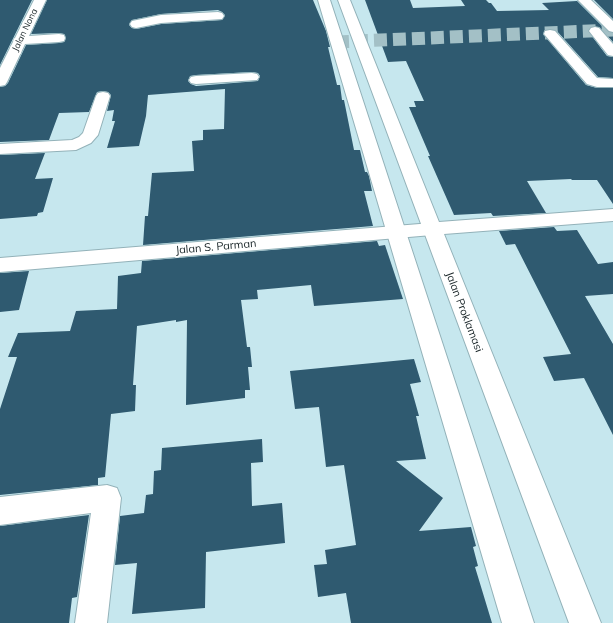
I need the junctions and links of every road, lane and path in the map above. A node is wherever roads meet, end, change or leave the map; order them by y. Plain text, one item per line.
1 (40, 0) edge
2 (324, 0) edge
3 (344, 0) edge
4 (584, 0) edge
5 (136, 24) dead end
6 (613, 28) edge
7 (216, 29) dead end
8 (595, 31) dead end
9 (550, 34) dead end
10 (59, 38) dead end
11 (20, 40) junction
12 (613, 52) edge
13 (252, 77) dead end
14 (196, 80) dead end
15 (0, 82) edge
16 (613, 83) edge
17 (103, 96) dead end
18 (0, 149) edge
19 (613, 215) edge
20 (432, 229) junction
21 (397, 231) junction
22 (0, 265) edge
23 (0, 511) edge
24 (91, 623) edge
25 (518, 623) edge
26 (585, 623) edge

1 - 11 street, Jalan Nona
2 - 21 street
3 - 20 street, Jalan Proklamasi
4 - 6 street
5 - 7 street
8 - 12 street
9 - 16 street
10 - 11 street
11 - 15 street, Jalan Nona
13 - 14 street
17 - 18 street
19 - 20 street, Jalan S. Parman
20 - 21 street, Jalan S. Parman
20 - 26 street, Jalan Proklamasi
21 - 22 street, Jalan S. Parman
21 - 25 street
23 - 24 street

